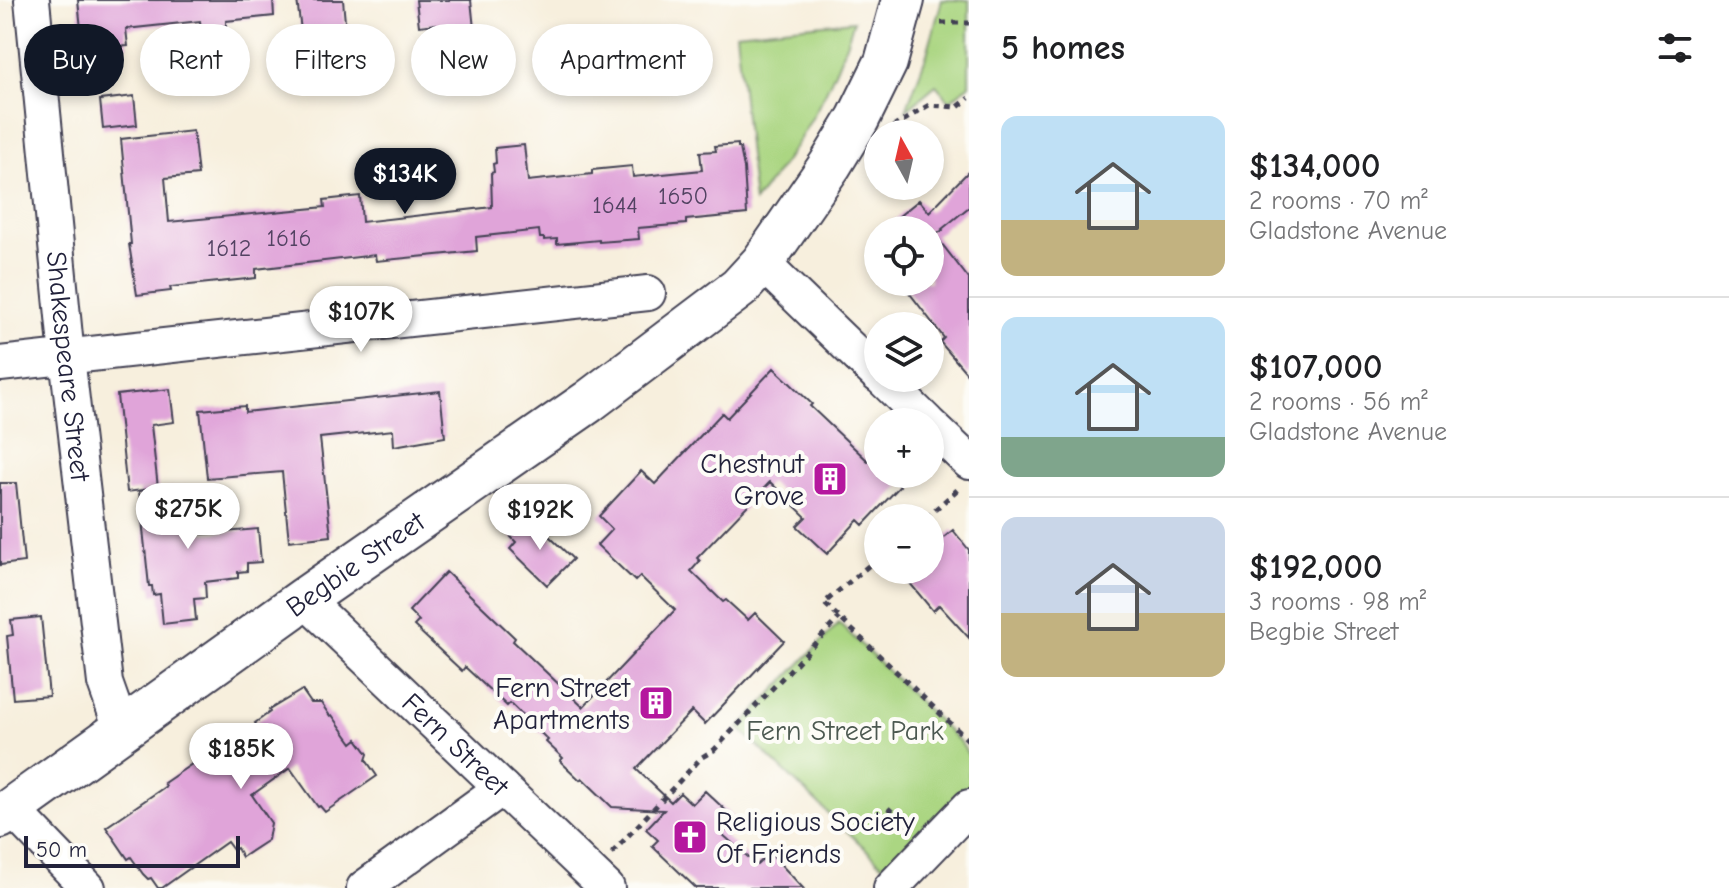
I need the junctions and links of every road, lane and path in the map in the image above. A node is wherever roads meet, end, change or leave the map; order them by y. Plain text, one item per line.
1 (32, 0) edge
2 (903, 0) edge
3 (941, 23) dead end
4 (969, 23) edge
5 (969, 98) edge
6 (904, 120) edge
7 (762, 263) junction
8 (648, 293) dead end
9 (67, 357) junction
10 (864, 361) edge
11 (0, 364) edge
12 (897, 392) edge
13 (913, 408) edge
14 (944, 445) edge
15 (964, 475) edge
16 (938, 504) edge
17 (864, 570) edge
18 (304, 599) junction
19 (839, 618) junction
20 (122, 731) junction
21 (969, 741) edge
22 (502, 788) junction
23 (969, 807) edge
24 (6, 812) edge
25 (600, 881) edge
26 (88, 888) edge
27 (364, 888) edge
28 (891, 888) edge

1 - 9 street, Shakespeare Street
2 - 7 main road, Begbie Street
3 - 4 path
5 - 6 path
7 - 10 street
7 - 18 main road, Begbie Street
8 - 9 street
9 - 11 street
9 - 20 street, Shakespeare Street
12 - 13 street
14 - 15 street
15 - 16 path
17 - 19 path
18 - 20 main road, Begbie Street
18 - 22 street, Fern Street
19 - 21 path
19 - 25 path
20 - 24 main road, Begbie Street
22 - 25 street, Fern Street
22 - 27 street
23 - 28 street
24 - 26 street

